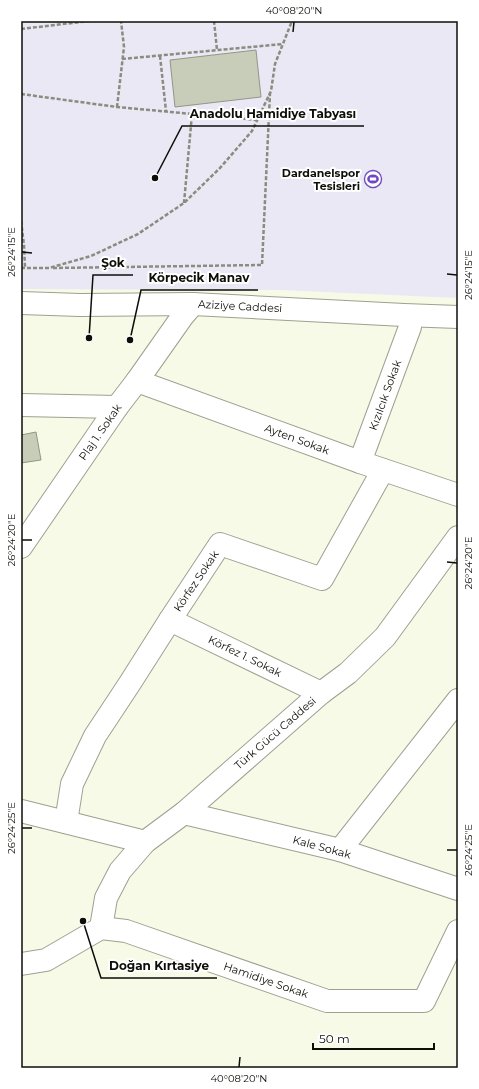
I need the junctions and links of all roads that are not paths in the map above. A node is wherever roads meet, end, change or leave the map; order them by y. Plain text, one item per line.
1 (21, 303) edge
2 (187, 310) junction
3 (458, 317) edge
4 (21, 319) edge
5 (410, 327) junction
6 (458, 330) edge
7 (136, 381) junction
8 (21, 406) edge
9 (117, 407) junction
10 (360, 462) junction
11 (383, 470) junction
12 (458, 494) edge
13 (458, 538) edge
14 (21, 547) edge
15 (170, 620) junction
16 (320, 693) junction
17 (458, 700) edge
18 (21, 811) edge
19 (184, 813) junction
20 (66, 822) junction
21 (145, 842) junction
22 (340, 850) junction
23 (458, 889) edge
24 (101, 928) junction
25 (458, 931) edge
26 (46, 960) junction
27 (21, 964) edge
28 (21, 979) edge

1 - 2 street, Aziziye Caddesi
2 - 3 street, Aziziye Caddesi
2 - 4 street, Aziziye Caddesi
2 - 5 street, Aziziye Caddesi
2 - 7 street, Plaj 1. Sokak
5 - 6 street, Aziziye Caddesi
5 - 10 street, Kızılcık Sokak
7 - 9 street, Plaj 1. Sokak
7 - 10 street, Ayten Sokak
8 - 9 street
9 - 14 street, Plaj 1. Sokak
10 - 11 street, Ayten Sokak
11 - 12 street, Ayten Sokak
11 - 15 street, Körfez Sokak
13 - 16 street, Türk Gücü Caddesi
15 - 16 street, Körfez 1. Sokak
15 - 20 street, Körfez Sokak
16 - 19 street, Türk Gücü Caddesi
17 - 22 street
18 - 20 street
19 - 21 street, Türk Gücü Caddesi
19 - 22 street, Kale Sokak
20 - 21 street
21 - 24 street, Türk Gücü Caddesi
22 - 23 street, Kale Sokak
24 - 25 street, Hamidiye Sokak
24 - 26 street
26 - 27 street
26 - 28 street

